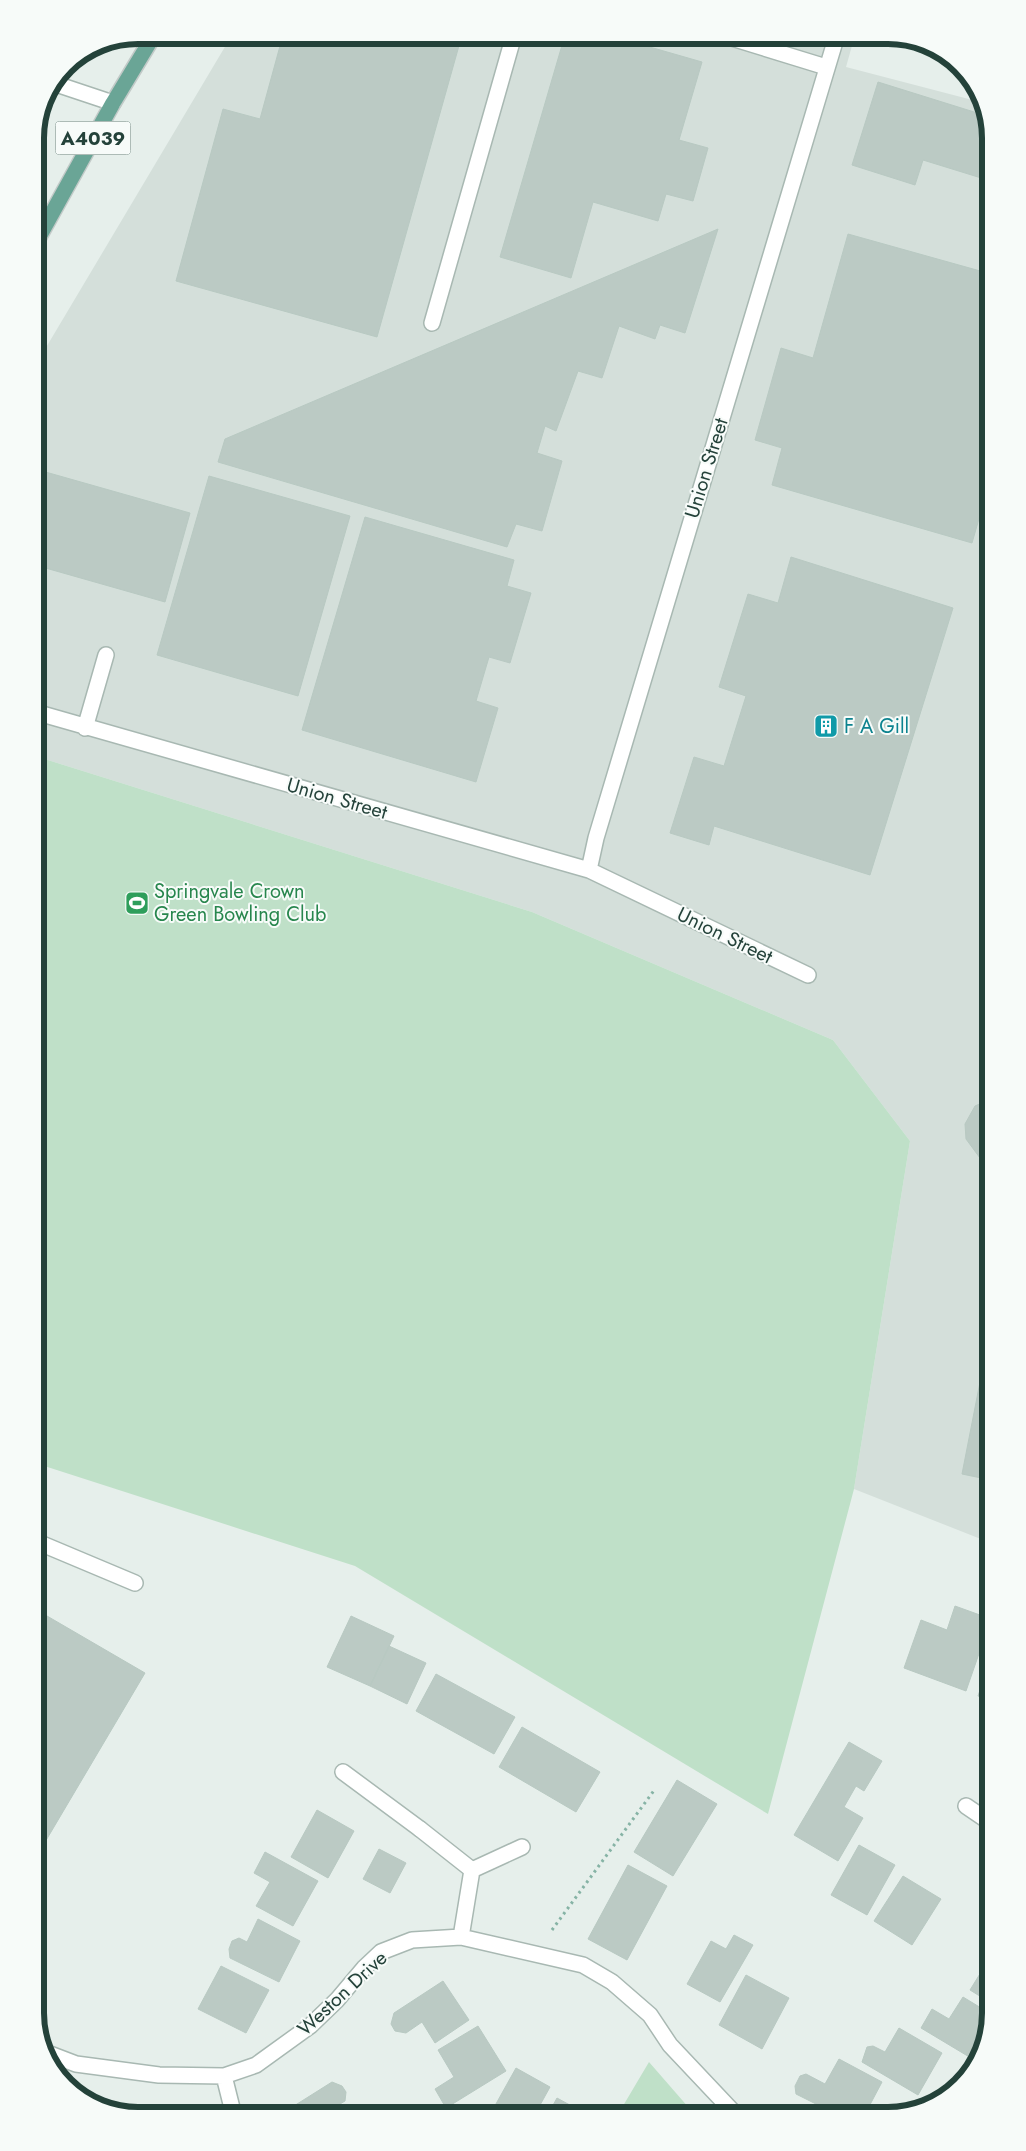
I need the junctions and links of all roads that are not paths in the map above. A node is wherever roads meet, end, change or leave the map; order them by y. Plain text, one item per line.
1 (149, 44) edge
2 (511, 44) edge
3 (752, 44) edge
4 (834, 44) edge
5 (826, 66) junction
6 (60, 85) edge
7 (113, 103) junction
8 (44, 228) edge
9 (432, 323) dead end
10 (106, 655) dead end
11 (44, 715) edge
12 (85, 728) junction
13 (589, 870) junction
14 (808, 975) dead end
15 (44, 1545) edge
16 (135, 1583) dead end
17 (343, 1772) dead end
18 (966, 1806) dead end
19 (982, 1817) edge
20 (522, 1847) dead end
21 (472, 1870) junction
22 (461, 1937) junction
23 (54, 2056) edge
24 (224, 2076) junction
25 (232, 2107) edge
26 (729, 2107) edge

1 - 7 main road, A4039
2 - 9 street
3 - 5 street
4 - 5 street, Union Street
5 - 13 street, Union Street
6 - 7 street
7 - 8 main road, A4039
10 - 12 street
11 - 12 street, Union Street
12 - 13 street, Union Street
13 - 14 street, Union Street
15 - 16 street
17 - 21 street
18 - 19 street
20 - 21 street
21 - 22 street
22 - 24 street, Weston Drive
22 - 26 street, Weston Drive
23 - 24 street, Weston Drive
24 - 25 street

